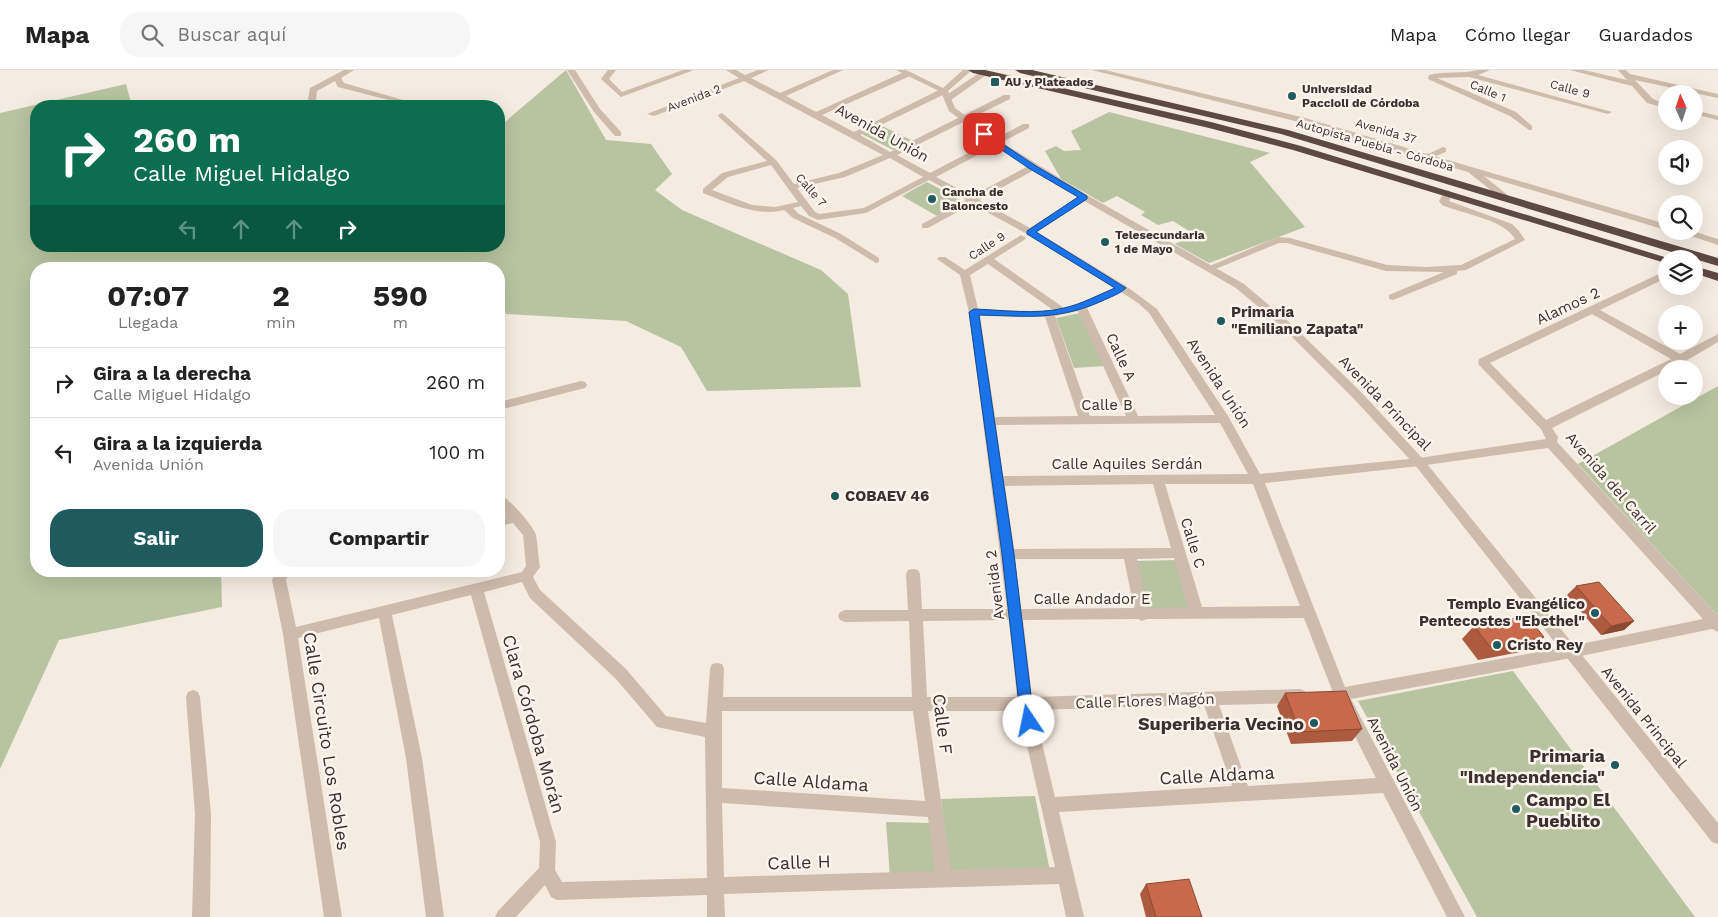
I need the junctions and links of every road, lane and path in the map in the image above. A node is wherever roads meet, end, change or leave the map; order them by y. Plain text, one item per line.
1 (350, 70) edge
2 (571, 70) edge
3 (612, 70) edge
4 (690, 70) edge
5 (730, 70) edge
6 (765, 70) edge
7 (840, 70) edge
8 (968, 70) edge
9 (973, 70) edge
10 (1020, 70) edge
11 (1096, 70) edge
12 (1486, 70) edge
13 (1574, 70) edge
14 (903, 72) edge
15 (985, 73) junction
16 (1625, 73) edge
17 (1468, 75) junction
18 (336, 77) junction
19 (745, 78) junction
20 (1634, 84) junction
21 (946, 94) junction
22 (779, 96) junction
23 (1718, 96) edge
24 (1007, 97) dead end
25 (313, 100) edge
26 (397, 100) edge
27 (1658, 104) edge
28 (1608, 112) dead end
29 (651, 114) dead end
30 (815, 114) junction
31 (1703, 114) edge
32 (722, 115) dead end
33 (962, 118) junction
34 (1718, 118) edge
35 (1026, 126) dead end
36 (1529, 128) dead end
37 (618, 134) dead end
38 (854, 135) junction
39 (995, 142) junction
40 (1444, 150) dead end
41 (890, 155) junction
42 (1428, 156) junction
43 (773, 162) junction
44 (1033, 167) junction
45 (1468, 168) junction
46 (929, 177) junction
47 (790, 187) junction
48 (1448, 193) junction
49 (1084, 197) junction
50 (1505, 197) junction
51 (971, 200) junction
52 (803, 203) junction
53 (786, 207) junction
54 (1658, 225) edge
55 (925, 226) dead end
56 (1025, 235) junction
57 (1703, 238) edge
58 (1718, 242) edge
59 (1658, 258) edge
60 (942, 259) dead end
61 (876, 260) dead end
62 (989, 260) junction
63 (1718, 262) edge
64 (1210, 268) junction
65 (1462, 268) junction
66 (1703, 272) edge
67 (965, 274) junction
68 (1718, 276) edge
69 (1658, 279) edge
70 (1122, 288) junction
71 (1393, 297) dead end
72 (1081, 307) junction
73 (1594, 311) junction
74 (974, 312) junction
75 (1063, 312) junction
76 (1049, 314) junction
77 (1718, 337) edge
78 (1680, 360) joint
79 (1482, 362) joint
80 (1658, 371) edge
81 (581, 384) dead end
82 (505, 404) edge
83 (1085, 419) junction
84 (1224, 419) junction
85 (990, 420) junction
86 (1134, 420) junction
87 (1545, 426) junction
88 (1551, 443) junction
89 (1419, 462) junction
90 (1257, 479) junction
91 (998, 481) junction
92 (1158, 481) junction
93 (505, 505) edge
94 (516, 517) junction
95 (505, 520) edge
96 (1129, 553) junction
97 (1180, 553) junction
98 (1008, 554) junction
99 (913, 574) dead end
100 (526, 576) junction
101 (280, 577) edge
102 (476, 588) junction
103 (384, 610) junction
104 (1309, 612) junction
105 (1142, 614) junction
106 (1197, 614) junction
107 (1015, 615) junction
108 (845, 616) dead end
109 (914, 616) junction
110 (1717, 624) edge
111 (290, 634) junction
112 (1571, 652) junction
113 (717, 669) dead end
114 (1341, 695) junction
115 (193, 697) dead end
116 (1209, 699) junction
117 (714, 704) junction
118 (920, 704) junction
119 (1025, 704) junction
120 (713, 731) junction
121 (1388, 785) junction
122 (1243, 794) junction
123 (715, 795) junction
124 (1049, 805) junction
125 (935, 810) junction
126 (1718, 836) edge
127 (546, 871) junction
128 (1064, 876) junction
129 (944, 878) junction
130 (716, 885) junction
131 (201, 917) edge
132 (333, 917) edge
133 (435, 917) edge
134 (504, 917) edge
135 (716, 917) edge
136 (1075, 917) edge
137 (1456, 917) edge

1 - 18 street
2 - 37 street
3 - 4 street
5 - 19 street, Avenida Unión
6 - 19 street, Avenida 2
7 - 22 street
8 - 21 street
9 - 15 highway, Autopista Puebla - Córdoba
10 - 50 highway, Autopista Puebla - Córdoba
11 - 42 street, Avenida 37
12 - 17 street, Calle 1
13 - 20 street
14 - 21 street
14 - 30 street
15 - 21 street
15 - 48 highway, Autopista Puebla - Córdoba
16 - 20 street
16 - 23 street
17 - 28 street, Calle 9
17 - 36 street, Calle 1
18 - 25 street
18 - 26 street
19 - 22 street, Avenida Unión
19 - 29 street, Avenida 2
20 - 27 street
21 - 33 street, Avenida Principal
21 - 38 street
22 - 30 street, Avenida Unión
24 - 33 street
30 - 38 street, Avenida Unión
31 - 34 street
32 - 43 street, Calle 7
33 - 39 street, Avenida Principal
33 - 41 street
35 - 39 street
38 - 41 street, Avenida Unión
39 - 44 street, Avenida Principal
39 - 46 street
40 - 42 street
41 - 46 street, Avenida Unión
41 - 47 street
42 - 45 street, Avenida 37
43 - 47 street, Calle 7
43 - 53 street
44 - 49 street, Avenida Principal
44 - 51 street
45 - 50 street
45 - 54 street, Avenida 37
46 - 51 street, Avenida Unión
46 - 52 street, Calle 7
47 - 52 street, Calle 7
48 - 59 highway, Autopista Puebla - Córdoba
48 - 65 street
49 - 56 street, Calle 9
49 - 64 street, Avenida Principal
50 - 63 highway, Autopista Puebla - Córdoba
51 - 55 street
51 - 56 street, Avenida Unión
52 - 53 street
53 - 61 street
56 - 62 street, Calle 9
56 - 70 street, Avenida Unión
57 - 58 street
60 - 67 street
62 - 67 street, Calle 9
62 - 75 street
64 - 65 street
64 - 89 street, Avenida Principal
65 - 71 street
66 - 68 highway
67 - 74 street, Avenida 2
69 - 73 street, Alamos 2
70 - 72 street
70 - 84 street, Avenida Unión
72 - 75 street
72 - 86 street, Calle A
73 - 78 street
73 - 79 street, Alamos 2
74 - 76 street
74 - 85 street, Avenida 2
75 - 76 street
76 - 83 street
77 - 78 street
79 - 87 street, Avenida del Carril
80 - 87 street
81 - 82 street
83 - 85 street, Calle B
83 - 86 street, Calle B
84 - 86 street, Calle B
84 - 90 street, Avenida Unión
85 - 91 street, Avenida 2
87 - 88 street, Avenida del Carril
88 - 89 street, Calle Aquiles Serdán
88 - 110 street, Avenida del Carril
89 - 90 street, Calle Aquiles Serdán
89 - 112 street, Avenida Principal
90 - 92 street, Calle Aquiles Serdán
90 - 104 street, Avenida Unión
91 - 92 street, Calle Aquiles Serdán
91 - 98 street, Avenida 2
92 - 97 street, Calle C
93 - 94 street
94 - 95 street
94 - 100 street
96 - 97 street
96 - 98 street
96 - 105 street
97 - 106 street, Calle C
98 - 107 street, Avenida 2
99 - 109 street, Calle F
100 - 102 street
100 - 120 street
101 - 111 street, Calle Circuito Los Robles
102 - 103 street
102 - 127 street, Clara Córdoba Morán
103 - 111 street
103 - 133 street
104 - 106 street, Calle Andador E
104 - 114 street, Avenida Unión
105 - 106 street, Calle Andador E
105 - 107 street, Calle Andador E
107 - 109 street, Calle Andador E
107 - 119 street, Avenida 2
108 - 109 street, Calle Andador E
109 - 118 street, Calle F
110 - 112 street, Calle Flores Magón
111 - 132 street, Calle Circuito Los Robles
112 - 114 street, Calle Flores Magón
112 - 126 street, Avenida Principal
113 - 117 street
114 - 116 street, Calle Flores Magón
114 - 121 street, Avenida Unión
115 - 131 street
116 - 119 street, Calle Flores Magón
116 - 122 street
117 - 118 street, Calle Flores Magón
117 - 120 street
118 - 119 street, Calle Flores Magón
118 - 125 street, Calle F
119 - 124 street, Avenida 2
120 - 123 street
121 - 122 street, Calle Aldama
121 - 137 street, Avenida Unión
122 - 124 street, Calle Aldama
123 - 125 street, Calle Aldama
123 - 130 street
124 - 128 street, Avenida 2
125 - 129 street, Calle F
127 - 130 street, Calle H
127 - 134 street
128 - 129 street, Calle H
128 - 136 street, Avenida 2
129 - 130 street, Calle H
130 - 135 street

